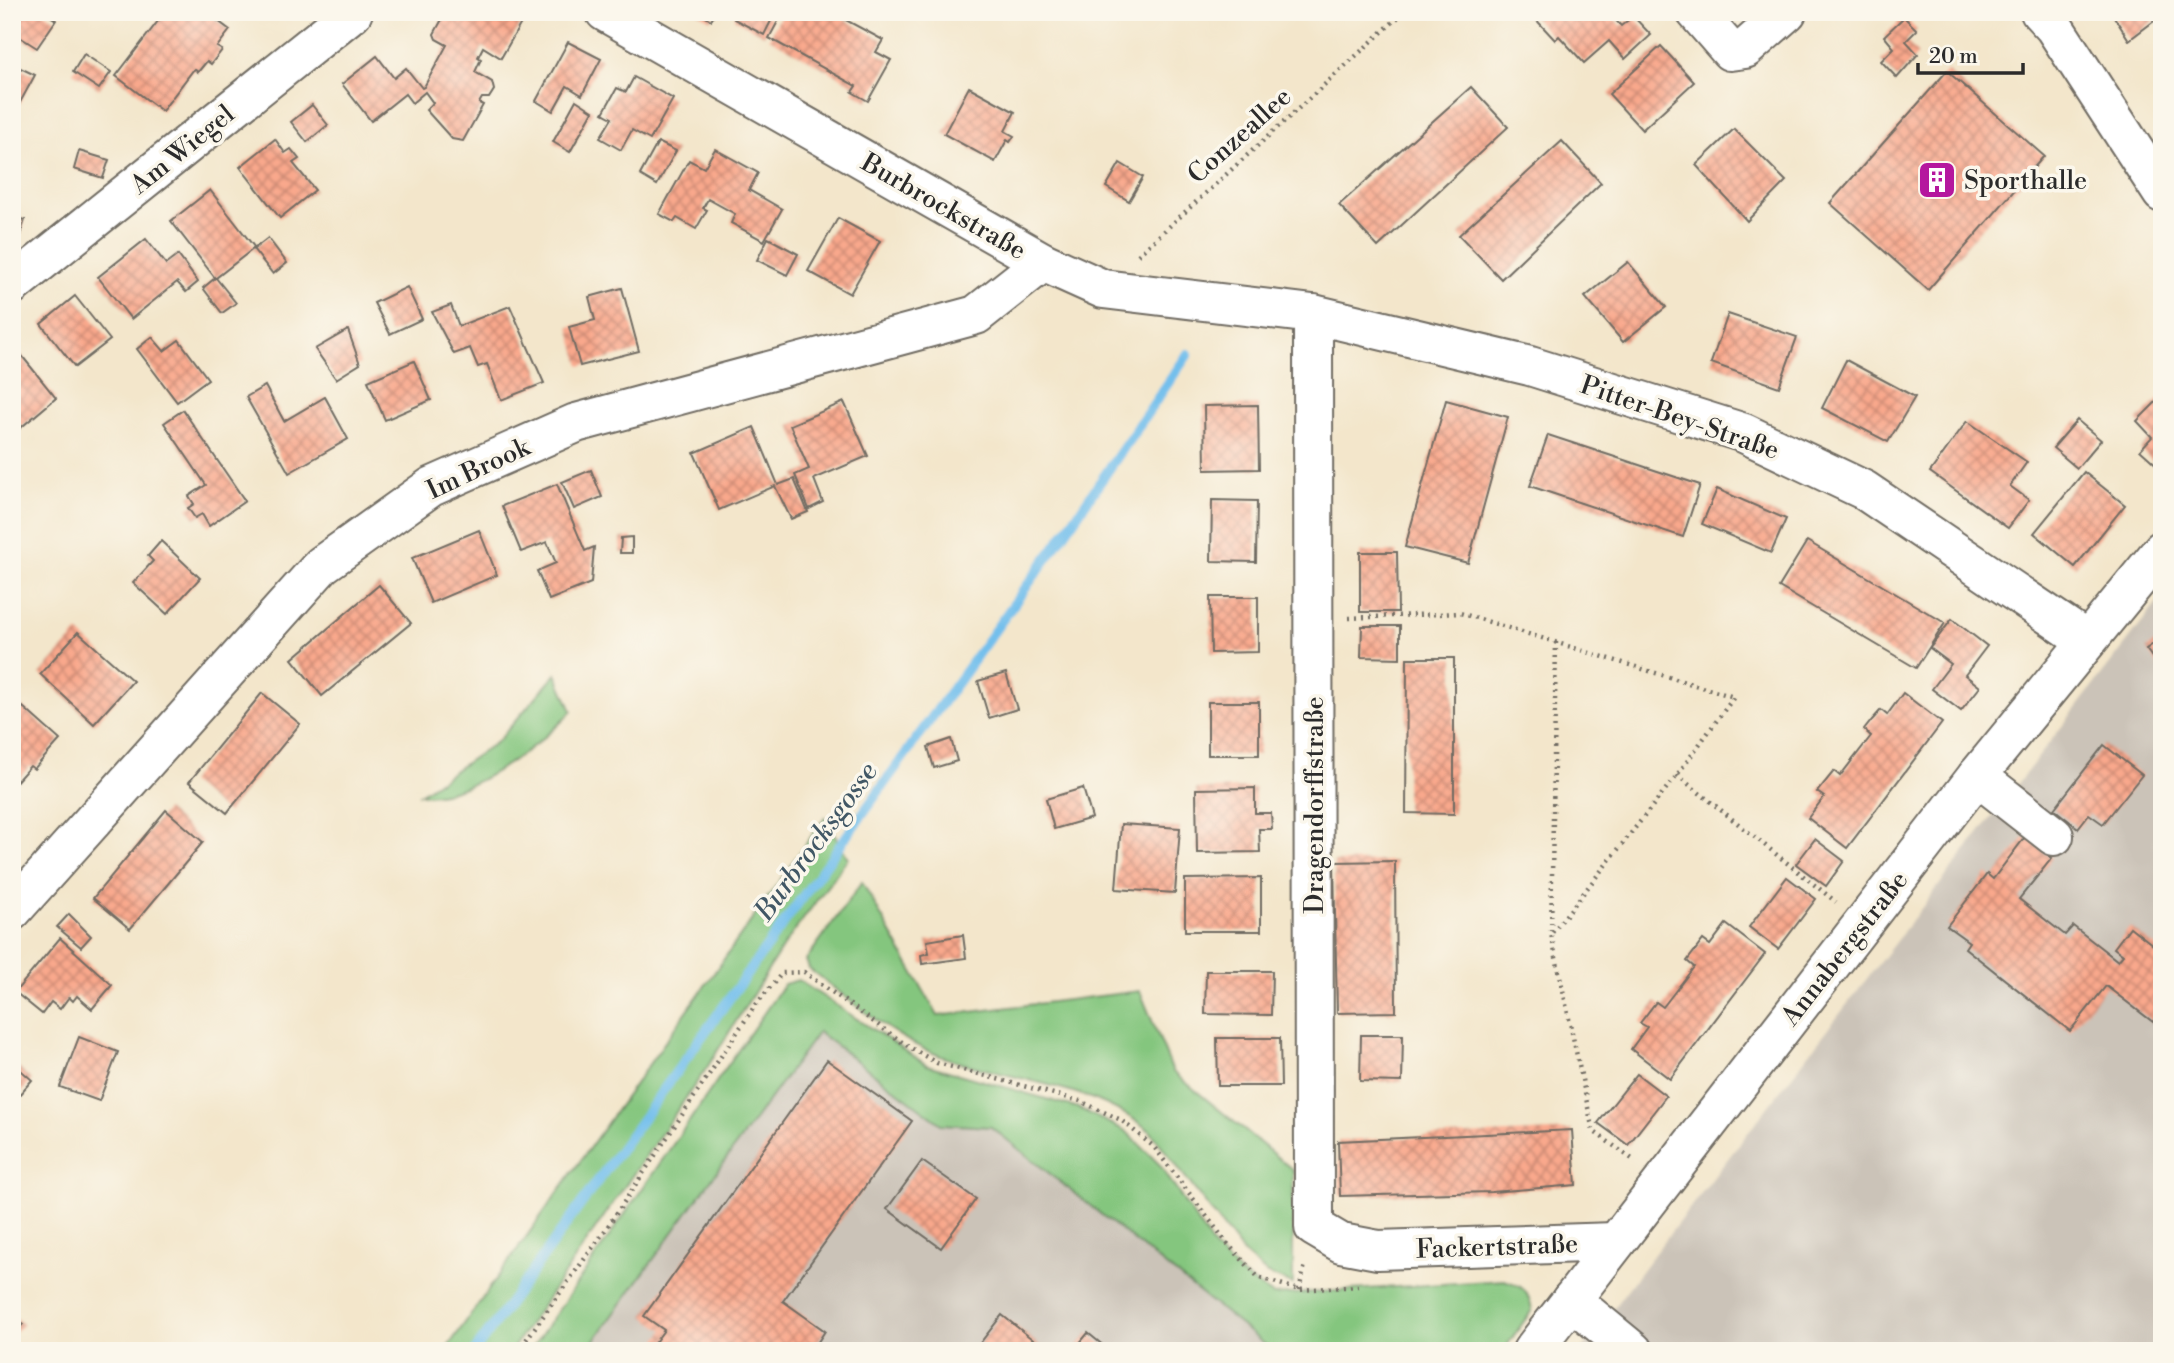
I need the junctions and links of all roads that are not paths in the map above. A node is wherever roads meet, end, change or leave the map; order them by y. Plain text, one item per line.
1 (353, 12) edge
2 (605, 12) edge
3 (1696, 12) edge
4 (1787, 12) edge
5 (2040, 12) edge
6 (2162, 193) edge
7 (1043, 262) junction
8 (12, 285) edge
9 (1313, 314) junction
10 (2162, 550) edge
11 (2086, 640) junction
12 (1977, 776) junction
13 (2054, 836) dead end
14 (20, 886) edge
15 (1615, 1242) junction
16 (1378, 1250) joint
17 (1571, 1300) junction
18 (1532, 1351) edge
19 (1633, 1351) edge

1 - 8 street, Am Wiegel
2 - 7 street, Burbrockstraße
3 - 4 street
5 - 6 street
7 - 9 street, Burbrockstraße
7 - 14 street, Im Brook
9 - 11 street, Pitter-Bey-Straße
9 - 16 street, Dragendorffstraße
10 - 11 street, Annabergstraße
11 - 12 street, Annabergstraße
12 - 13 street
12 - 15 street, Annabergstraße
15 - 16 street, Fackertstraße
15 - 17 street, Annabergstraße
17 - 18 street, Annabergstraße
17 - 19 street

